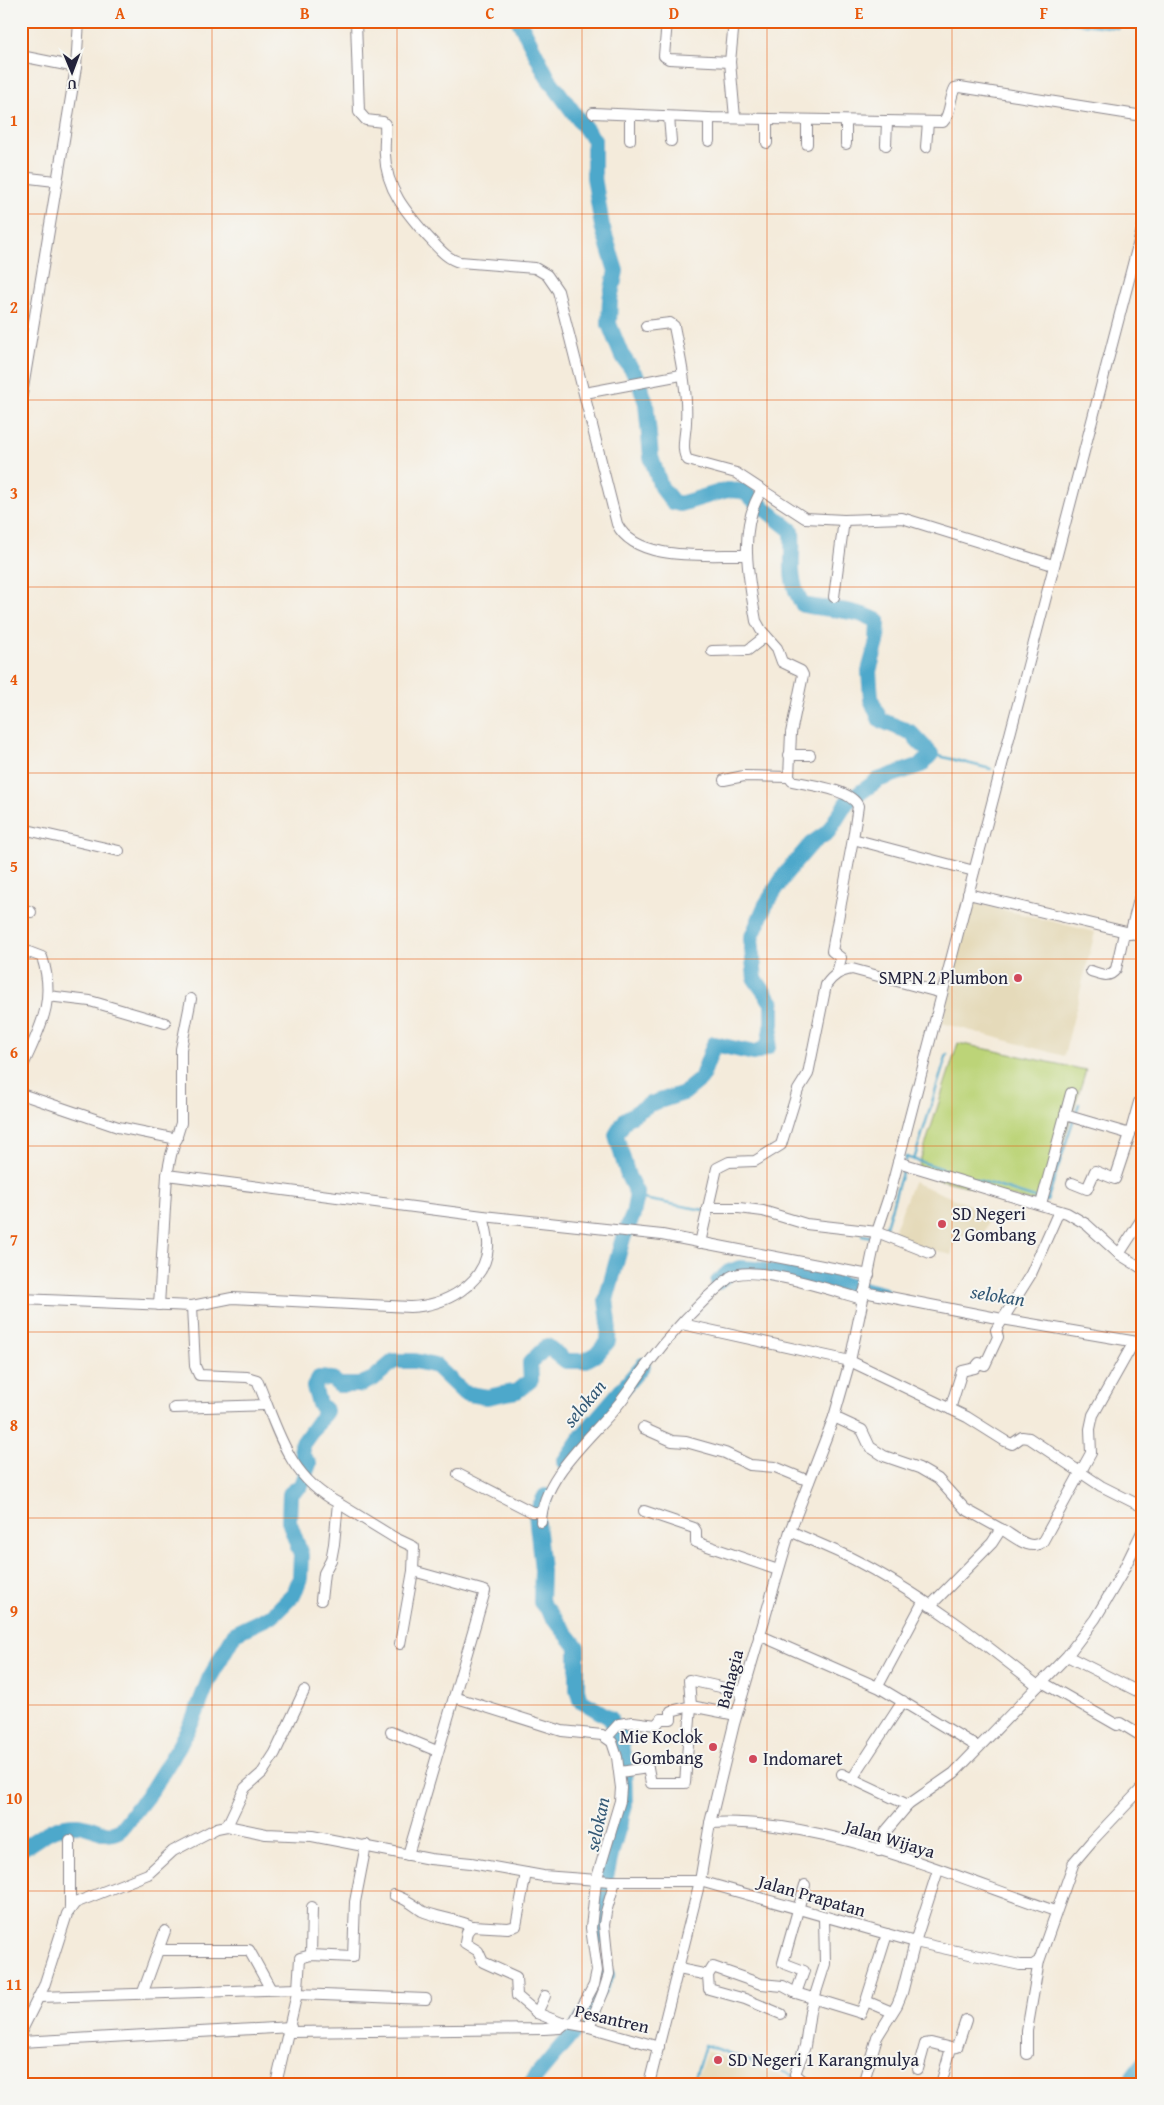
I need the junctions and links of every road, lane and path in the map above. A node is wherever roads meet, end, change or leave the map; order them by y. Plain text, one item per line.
1 (79, 21) edge
2 (356, 21) edge
3 (667, 21) edge
4 (734, 21) edge
5 (21, 56) edge
6 (730, 62) junction
7 (76, 67) junction
8 (594, 113) dead end
9 (630, 116) junction
10 (1143, 116) edge
11 (669, 117) junction
12 (709, 118) junction
13 (735, 118) junction
14 (767, 119) junction
15 (808, 120) junction
16 (846, 121) junction
17 (887, 122) junction
18 (928, 122) junction
19 (630, 140) dead end
20 (670, 141) dead end
21 (709, 142) dead end
22 (767, 143) dead end
23 (807, 144) dead end
24 (846, 144) dead end
25 (886, 145) dead end
26 (926, 147) dead end
27 (21, 177) edge
28 (55, 181) junction
29 (1143, 226) edge
30 (646, 326) dead end
31 (681, 375) junction
32 (585, 392) junction
33 (21, 400) edge
34 (757, 498) junction
35 (844, 520) junction
36 (747, 555) junction
37 (1053, 565) junction
38 (834, 597) dead end
39 (766, 636) junction
40 (712, 651) dead end
41 (789, 755) junction
42 (810, 755) dead end
43 (789, 777) junction
44 (724, 780) dead end
45 (24, 830) edge
46 (854, 839) junction
47 (21, 846) edge
48 (119, 851) dead end
49 (974, 871) junction
50 (1141, 892) dead end
51 (968, 894) junction
52 (1127, 933) junction
53 (1143, 936) edge
54 (21, 949) edge
55 (1091, 971) dead end
56 (837, 973) junction
57 (942, 993) junction
58 (48, 996) junction
59 (191, 999) dead end
60 (166, 1023) dead end
61 (21, 1070) edge
62 (1071, 1093) dead end
63 (21, 1094) edge
64 (1143, 1103) edge
65 (1067, 1115) junction
66 (1130, 1134) junction
67 (177, 1139) junction
68 (898, 1162) junction
69 (167, 1175) junction
70 (1072, 1182) dead end
71 (1042, 1201) junction
72 (706, 1211) junction
73 (1059, 1211) junction
74 (483, 1216) junction
75 (1143, 1217) edge
76 (878, 1232) junction
77 (700, 1243) junction
78 (930, 1253) dead end
79 (1120, 1254) junction
80 (1143, 1269) edge
81 (865, 1288) junction
82 (21, 1299) edge
83 (159, 1305) junction
84 (192, 1306) junction
85 (1002, 1318) junction
86 (682, 1324) junction
87 (1138, 1342) edge
88 (850, 1361) junction
89 (266, 1404) junction
90 (174, 1408) dead end
91 (950, 1409) junction
92 (834, 1416) junction
93 (643, 1428) dead end
94 (1081, 1473) junction
95 (458, 1474) dead end
96 (809, 1481) junction
97 (338, 1502) junction
98 (1143, 1507) edge
99 (644, 1511) dead end
100 (1001, 1529) junction
101 (1143, 1530) edge
102 (790, 1531) junction
103 (778, 1570) junction
104 (413, 1571) junction
105 (321, 1600) dead end
106 (927, 1604) junction
107 (758, 1635) junction
108 (400, 1644) dead end
109 (1069, 1657) dead end
110 (1043, 1684) junction
111 (878, 1686) junction
112 (304, 1691) dead end
113 (743, 1692) junction
114 (1143, 1694) edge
115 (454, 1697) junction
116 (904, 1701) junction
117 (691, 1706) junction
118 (736, 1715) junction
119 (391, 1732) dead end
120 (608, 1737) junction
121 (1143, 1737) edge
122 (978, 1747) junction
123 (437, 1751) junction
124 (623, 1771) junction
125 (842, 1774) dead end
126 (852, 1779) junction
127 (1143, 1787) edge
128 (908, 1806) junction
129 (710, 1823) junction
130 (226, 1826) junction
131 (70, 1840) dead end
132 (366, 1845) junction
133 (880, 1851) junction
134 (408, 1855) junction
135 (938, 1870) junction
136 (526, 1873) junction
137 (606, 1881) junction
138 (700, 1881) junction
139 (805, 1885) dead end
140 (394, 1895) dead end
141 (312, 1907) dead end
142 (70, 1908) junction
143 (797, 1909) junction
144 (1055, 1911) junction
145 (824, 1917) junction
146 (472, 1926) junction
147 (165, 1931) dead end
148 (887, 1934) junction
149 (915, 1942) junction
150 (158, 1950) junction
151 (312, 1955) junction
152 (1039, 1960) junction
153 (679, 1969) junction
154 (708, 1975) junction
155 (270, 1988) junction
156 (298, 1991) junction
157 (143, 1992) junction
158 (796, 1992) junction
159 (545, 1996) dead end
160 (39, 1997) junction
161 (814, 1998) junction
162 (426, 2000) dead end
163 (866, 2001) junction
164 (892, 2012) junction
165 (537, 2014) junction
166 (781, 2014) dead end
167 (966, 2020) dead end
168 (574, 2025) junction
169 (290, 2030) junction
170 (21, 2032) edge
171 (21, 2042) edge
172 (659, 2047) junction
173 (951, 2048) junction
174 (1027, 2054) dead end
175 (918, 2069) dead end
176 (276, 2084) edge
177 (649, 2084) edge
178 (807, 2084) edge
179 (863, 2084) edge
180 (941, 2084) edge

1 - 7 street
2 - 32 street
3 - 6 street
4 - 6 street
5 - 7 street
6 - 13 street
7 - 28 street
8 - 9 street
9 - 11 street
9 - 19 street
10 - 18 street
11 - 12 street
11 - 20 street
12 - 13 street
12 - 21 street
13 - 14 street
14 - 15 street
14 - 22 street
15 - 16 street
15 - 23 street
16 - 17 street
16 - 24 street
17 - 18 street
17 - 25 street
18 - 26 street
27 - 28 street
28 - 33 street
29 - 37 street, Bahagia
30 - 31 street
31 - 32 street
31 - 34 street
32 - 36 street
34 - 35 street
34 - 36 street
35 - 37 street
35 - 38 street
36 - 39 street
37 - 49 street, Bahagia
39 - 40 street
39 - 41 street
41 - 42 street
41 - 43 street
43 - 44 street
43 - 46 street
45 - 47 street
45 - 48 street
46 - 49 street
46 - 56 street
49 - 51 street, Bahagia
50 - 52 street
51 - 52 street
51 - 57 street, Bahagia
52 - 53 street
52 - 55 street
54 - 58 street
56 - 57 street
56 - 72 street
57 - 68 street, Bahagia
58 - 60 street
58 - 61 street
59 - 67 street
62 - 65 street
63 - 67 street
64 - 66 street
65 - 66 street
65 - 71 street
66 - 70 street
67 - 69 street
68 - 71 street
68 - 76 street, Bahagia
69 - 74 street
69 - 83 street
71 - 73 street
72 - 76 street
72 - 77 street
73 - 79 street
73 - 85 street
74 - 77 street
74 - 84 street
75 - 79 street
76 - 78 street
76 - 81 street, Bahagia
77 - 81 street
79 - 80 street
81 - 85 street
81 - 86 street
81 - 88 street, Bahagia
82 - 83 street
83 - 84 street
84 - 89 street
85 - 87 street
85 - 91 street
86 - 88 street
86 - 95 street
87 - 94 street
88 - 91 street
88 - 92 street, Bahagia
89 - 90 street
89 - 97 street
91 - 94 street
92 - 96 street, Bahagia
92 - 100 street
93 - 96 street
94 - 98 street
94 - 100 street
96 - 102 street, Bahagia
97 - 104 street
97 - 105 street
99 - 103 street
100 - 106 street
101 - 110 street
102 - 103 street, Bahagia
102 - 106 street
103 - 107 street, Bahagia
104 - 108 street
104 - 115 street
106 - 110 street
106 - 111 street
107 - 111 street
107 - 113 street, Bahagia
109 - 114 street
110 - 121 street
110 - 122 street
111 - 116 street
112 - 130 street
113 - 117 street
113 - 118 street, Bahagia
115 - 120 street
115 - 123 street
116 - 122 street
116 - 126 street
117 - 118 street
117 - 120 street
117 - 124 street
118 - 129 street, Bahagia
119 - 123 street
120 - 124 street
122 - 128 street
123 - 134 street
124 - 137 street
125 - 126 street
126 - 128 street
127 - 144 street
128 - 133 street
129 - 133 street, Jalan Wijaya
129 - 138 street, Bahagia
130 - 132 street, Jalan Prapatan
130 - 142 street
131 - 142 street
132 - 134 street, Jalan Prapatan
132 - 151 street
133 - 135 street, Jalan Wijaya
134 - 136 street, Jalan Prapatan
135 - 144 street, Jalan Wijaya
135 - 149 street
136 - 137 street, Jalan Prapatan
136 - 146 street
137 - 138 street, Jalan Prapatan
137 - 168 street
137 - 168 street
138 - 143 street, Jalan Prapatan
138 - 153 street, Bahagia
139 - 143 street
140 - 146 street
141 - 151 street
142 - 160 street
143 - 145 street, Jalan Prapatan
143 - 158 street
144 - 152 street
145 - 148 street, Jalan Prapatan
145 - 161 street
146 - 165 street
147 - 150 street
148 - 149 street, Jalan Prapatan
148 - 163 street
149 - 152 street, Jalan Prapatan
149 - 164 street
150 - 155 street
150 - 157 street
151 - 156 street
152 - 174 street
153 - 154 street
153 - 172 street, Bahagia
154 - 158 street
154 - 166 street
155 - 156 street
155 - 157 street
156 - 162 street
156 - 169 street
157 - 160 street
158 - 161 street
159 - 165 street
160 - 170 street
161 - 163 street
161 - 178 street
163 - 164 street
164 - 179 street
165 - 168 street
167 - 173 street
168 - 169 street
168 - 172 street, Pesantren
169 - 171 street
169 - 176 street
172 - 177 street, Bahagia
173 - 175 street
173 - 180 street

